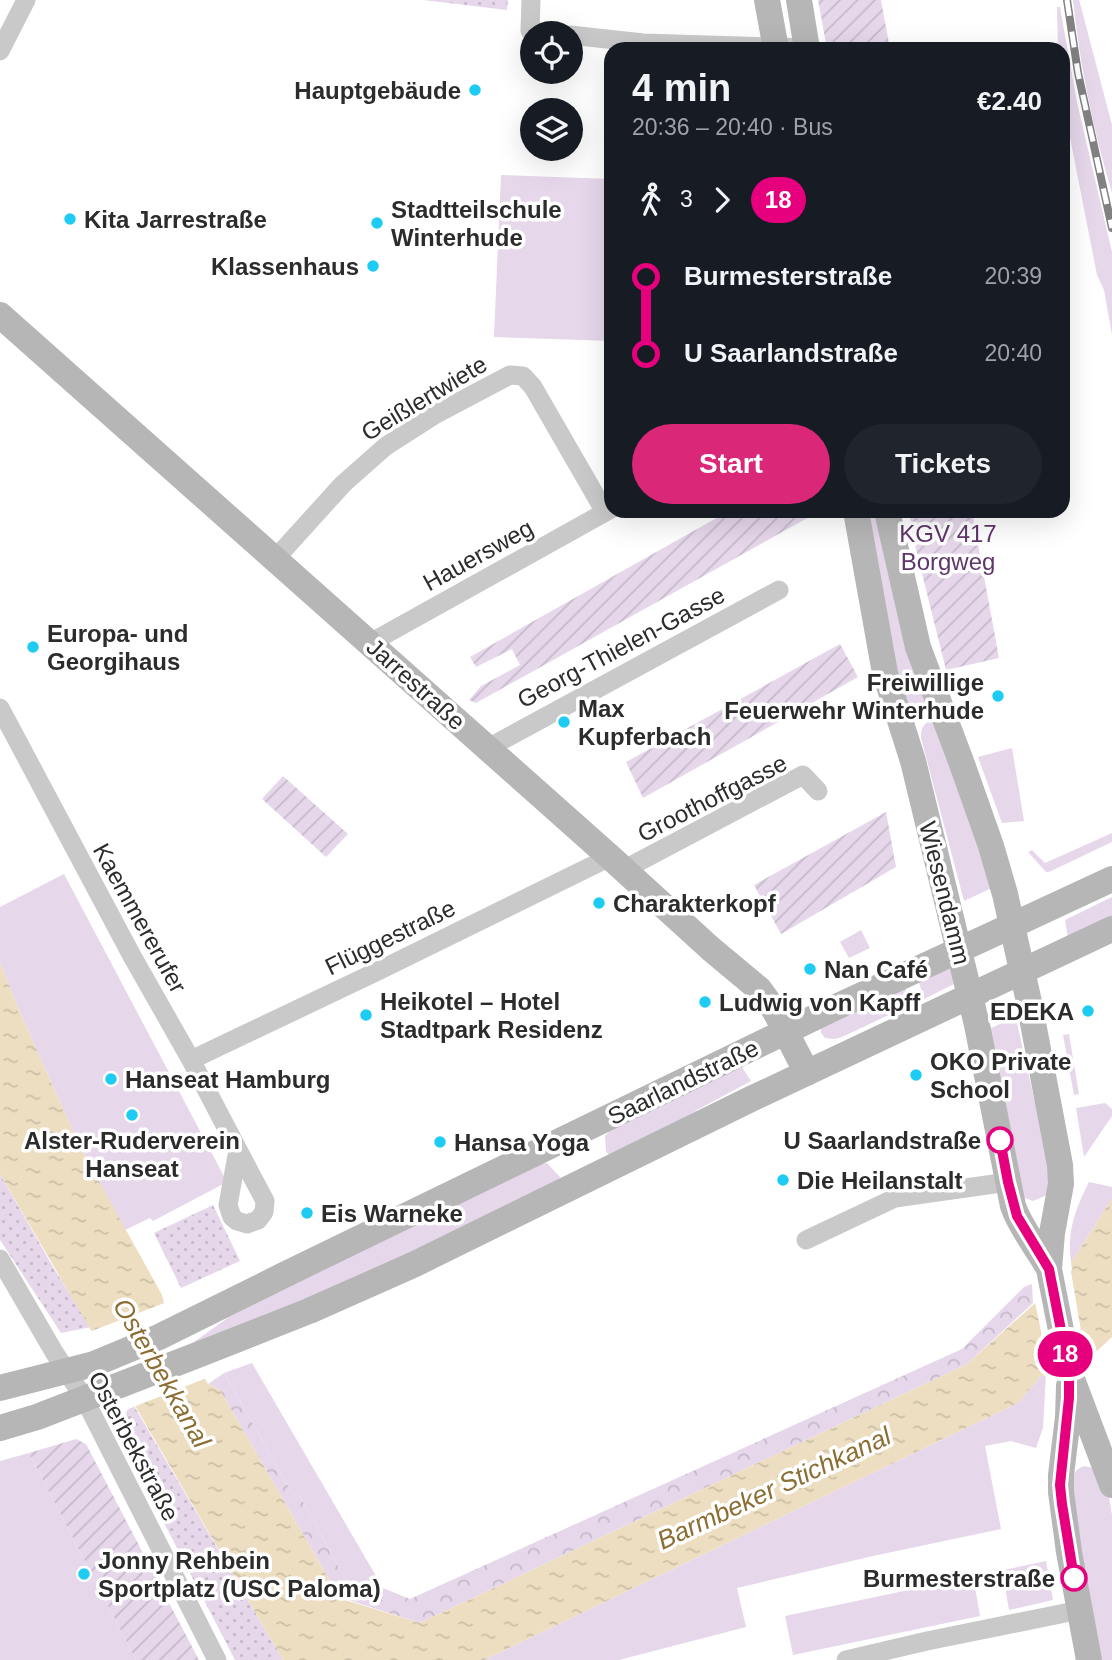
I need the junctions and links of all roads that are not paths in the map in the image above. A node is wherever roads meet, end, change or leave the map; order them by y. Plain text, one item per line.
1 (26, 0) edge
2 (531, 0) edge
3 (768, 0) edge
4 (799, 0) edge
5 (530, 21) edge
6 (583, 36) edge
7 (634, 42) edge
8 (775, 42) edge
9 (806, 42) edge
10 (0, 51) edge
11 (0, 315) edge
12 (604, 504) edge
13 (604, 513) edge
14 (857, 518) edge
15 (889, 518) edge
16 (275, 559) junction
17 (779, 590) dead end
18 (370, 643) junction
19 (0, 708) edge
20 (488, 748) junction
21 (818, 791) dead end
22 (618, 863) junction
23 (1112, 879) edge
24 (1013, 925) junction
25 (1112, 929) edge
26 (958, 950) junction
27 (1022, 972) junction
28 (970, 997) junction
29 (787, 1031) junction
30 (191, 1059) junction
31 (807, 1073) junction
32 (238, 1150) dead end
33 (1008, 1182) junction
34 (806, 1240) dead end
35 (0, 1259) edge
36 (1049, 1269) junction
37 (66, 1371) junction
38 (1069, 1371) junction
39 (0, 1388) edge
40 (84, 1398) junction
41 (0, 1428) edge
42 (1112, 1485) edge
43 (1080, 1610) junction
44 (217, 1660) edge
45 (846, 1660) edge
46 (1089, 1660) edge

1 - 10 street
2 - 5 street
3 - 8 street
4 - 9 street
6 - 7 street
11 - 16 street, Jarrestraße
12 - 16 street, Geißlertwiete
13 - 18 street, Hauersweg
14 - 26 street, Wiesendamm
15 - 24 street, Wiesendamm
16 - 18 street, Jarrestraße
17 - 20 street, Georg-Thielen-Gasse
18 - 20 street, Jarrestraße
19 - 30 street, Kaemmererufer
20 - 22 street, Jarrestraße
21 - 22 street, Groothoffgasse
22 - 29 street, Jarrestraße
22 - 30 street, Flüggestraße
23 - 24 street, Saarlandstraße
24 - 26 street, Saarlandstraße
24 - 27 street, Wiesendamm
25 - 27 street, Saarlandstraße
26 - 28 street, Wiesendamm
26 - 29 street, Saarlandstraße
27 - 28 street, Saarlandstraße
27 - 36 street, Wiesendamm
28 - 31 street, Saarlandstraße
28 - 33 street, Wiesendamm
29 - 31 street, Jarrestraße
29 - 37 street, Saarlandstraße
30 - 32 street, Kaemmererufer
31 - 40 street, Saarlandstraße
33 - 34 street
33 - 36 street, Wiesendamm
35 - 37 street, Osterbekstraße
36 - 38 street, Wiesendamm
37 - 39 street, Saarlandstraße
37 - 40 street, Osterbekstraße
38 - 42 street, Wiesendamm
38 - 43 street, Wiesendamm
40 - 41 street, Saarlandstraße
40 - 44 street, Osterbekstraße
43 - 45 street
43 - 46 street, Wiesendamm

